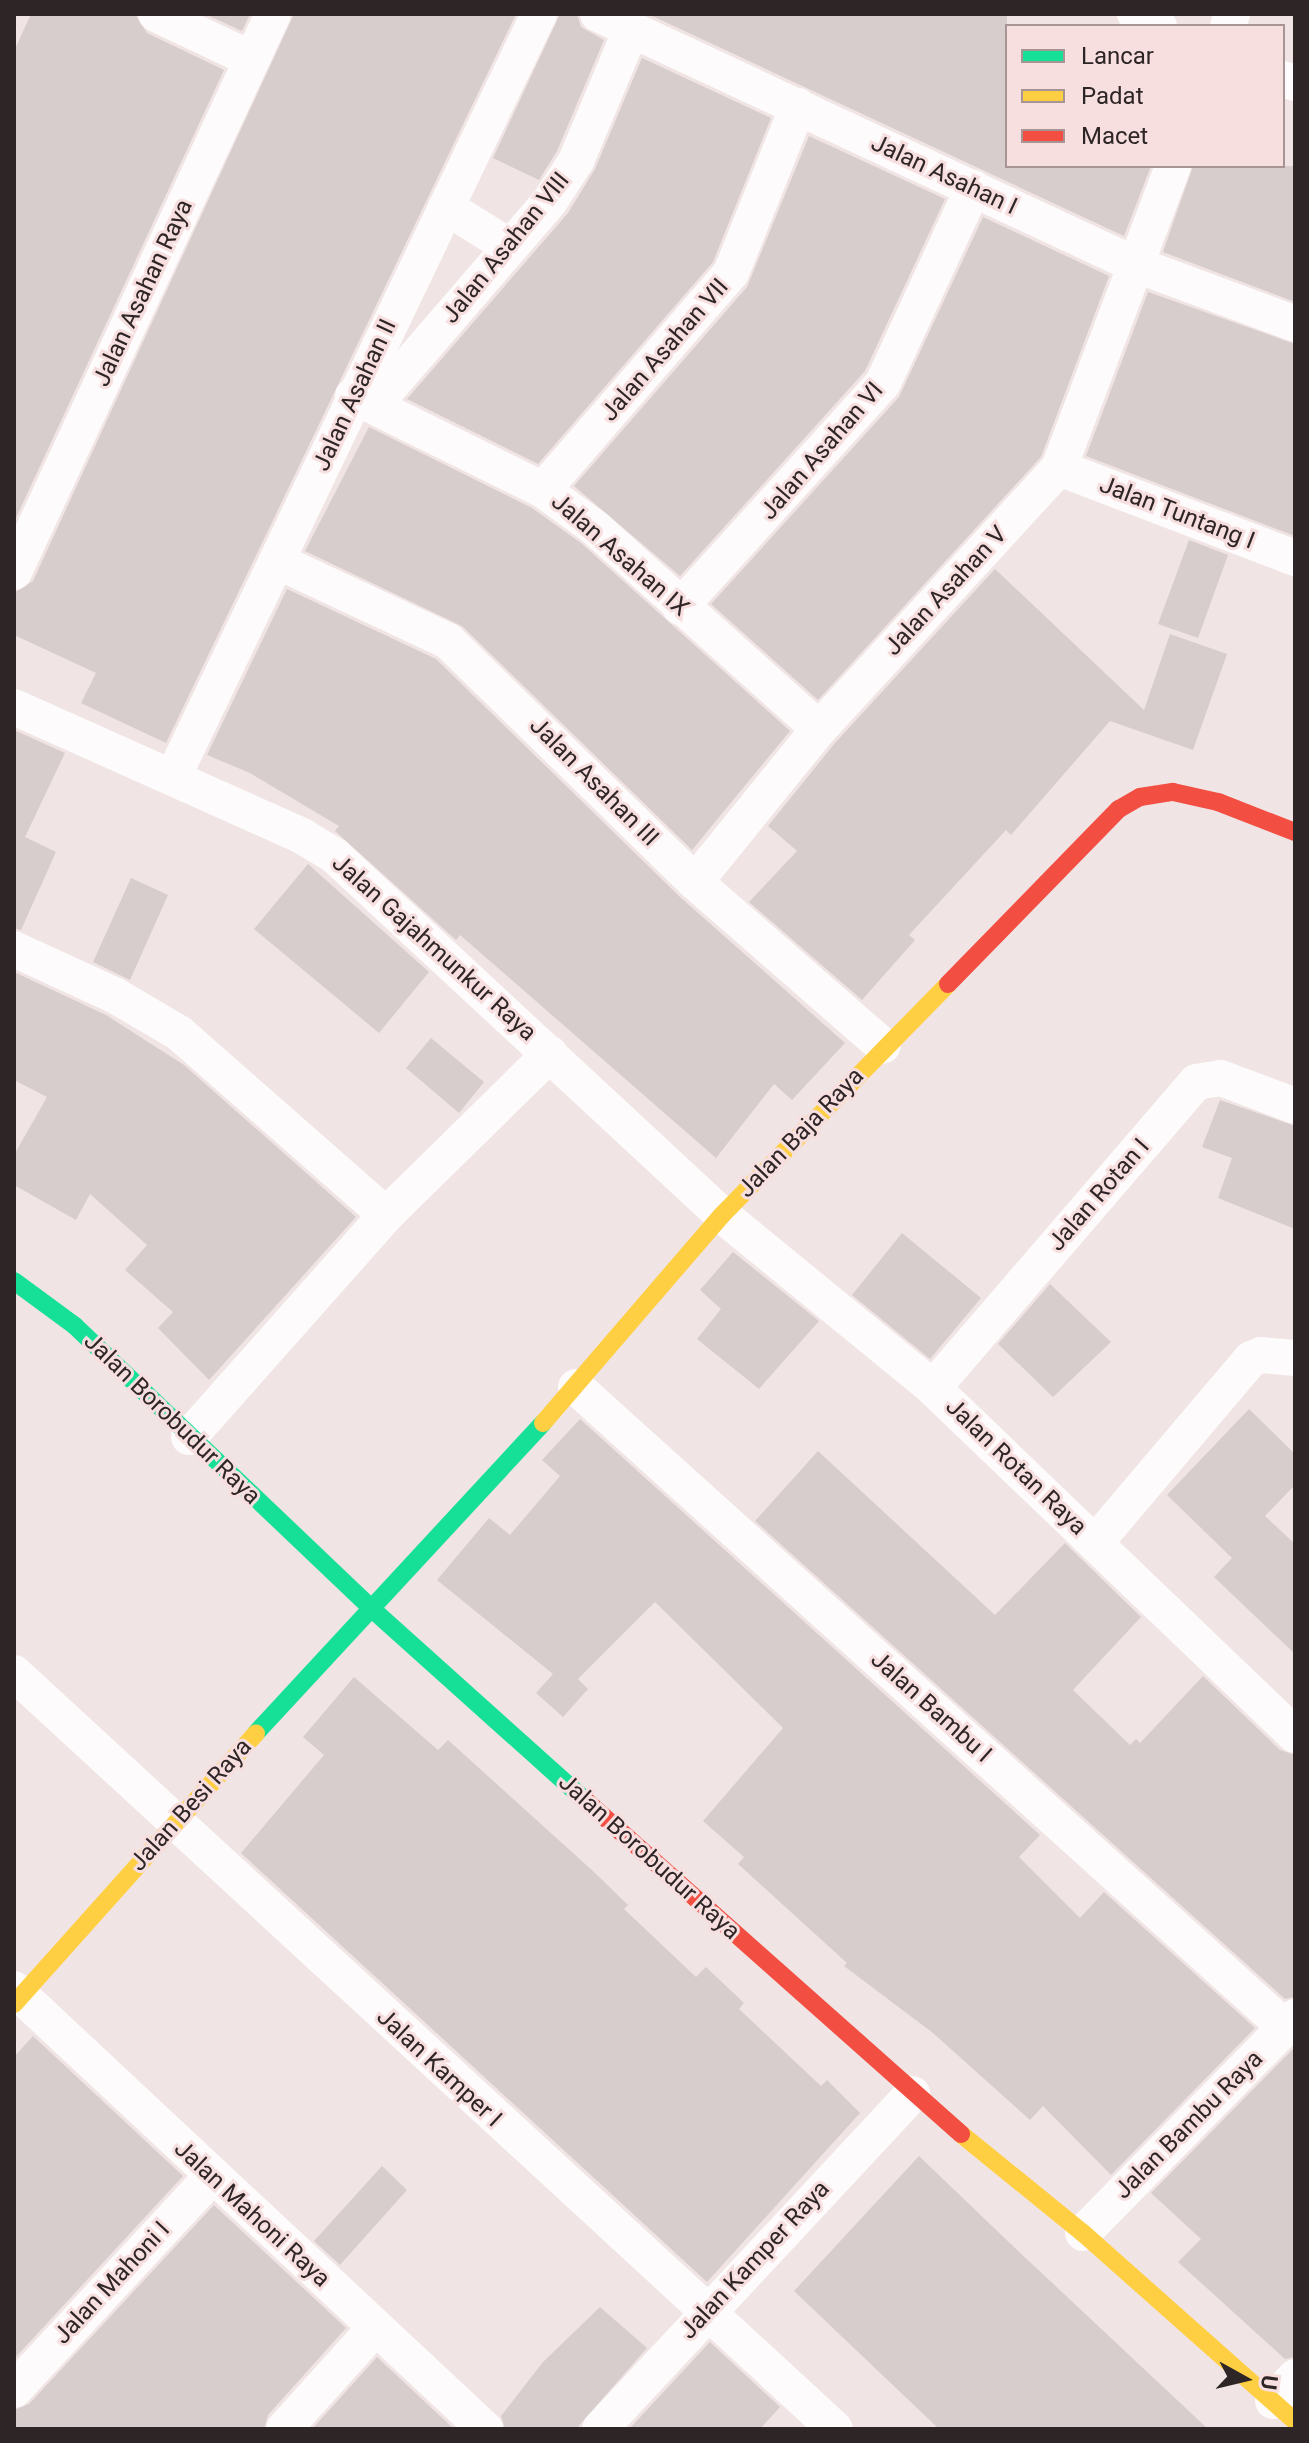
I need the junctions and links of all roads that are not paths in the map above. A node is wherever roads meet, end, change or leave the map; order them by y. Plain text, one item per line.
1 (156, 14) edge
2 (273, 14) edge
3 (539, 14) edge
4 (598, 14) edge
5 (1135, 14) edge
6 (1155, 24) edge
7 (631, 30) junction
8 (251, 59) junction
9 (798, 106) junction
10 (1172, 168) edge
11 (973, 188) junction
12 (446, 207) junction
13 (510, 247) junction
14 (1134, 264) junction
15 (1295, 324) edge
16 (364, 401) junction
17 (1059, 468) junction
18 (543, 490) junction
19 (1295, 558) edge
20 (277, 561) junction
21 (14, 572) edge
22 (680, 607) junction
23 (14, 707) edge
24 (819, 729) junction
25 (173, 777) junction
26 (1295, 832) edge
27 (695, 882) junction
28 (14, 949) edge
29 (883, 1046) junction
30 (550, 1054) junction
31 (1295, 1106) edge
32 (386, 1215) junction
33 (722, 1215) junction
34 (14, 1281) edge
35 (1295, 1358) edge
36 (576, 1387) junction
37 (933, 1388) junction
38 (189, 1437) junction
39 (1095, 1543) junction
40 (372, 1609) junction
41 (14, 1673) edge
42 (1295, 1735) edge
43 (174, 1822) junction
44 (17, 1996) edge
45 (1290, 2023) edge
46 (912, 2094) junction
47 (211, 2177) junction
48 (1083, 2233) junction
49 (704, 2313) junction
50 (375, 2328) junction
51 (14, 2390) edge
52 (1288, 2400) edge
53 (284, 2429) edge
54 (485, 2429) edge
55 (600, 2429) edge
56 (835, 2429) edge

1 - 8 street
2 - 8 street, Jalan Asahan Raya
3 - 12 street, Jalan Asahan II
4 - 7 street, Jalan Asahan I
5 - 6 street
7 - 9 street, Jalan Asahan I
7 - 13 street, Jalan Asahan VIII
8 - 21 street, Jalan Asahan Raya
9 - 11 street, Jalan Asahan I
9 - 18 street, Jalan Asahan VII
10 - 14 street, Jalan Asahan V
11 - 14 street, Jalan Asahan I
11 - 22 street, Jalan Asahan VI
12 - 13 street
12 - 16 street, Jalan Asahan II
13 - 16 street, Jalan Asahan VIII
14 - 15 street, Jalan Asahan I
14 - 17 street, Jalan Asahan V
16 - 18 street, Jalan Asahan IX
16 - 20 street, Jalan Asahan II
17 - 19 street, Jalan Tuntang I
17 - 24 street, Jalan Asahan V
18 - 22 street, Jalan Asahan IX
20 - 25 street, Jalan Asahan II
20 - 27 street, Jalan Asahan III
22 - 24 street, Jalan Asahan IX
23 - 25 street, Jalan Gajahmunkur Raya
24 - 27 street, Jalan Asahan V
25 - 30 street, Jalan Gajahmunkur Raya
26 - 29 street, Jalan Baja Raya
27 - 29 street, Jalan Asahan III
28 - 32 street
29 - 33 street, Jalan Baja Raya
30 - 32 street
30 - 33 street, Jalan Gajahmunkur Raya
31 - 37 street, Jalan Rotan I
32 - 38 street
33 - 36 street, Jalan Baja Raya
33 - 37 street, Jalan Rotan Raya
34 - 38 street, Jalan Borobudur Raya
35 - 39 street
36 - 40 street, Jalan Baja Raya
36 - 45 street, Jalan Bambu I
37 - 39 street, Jalan Rotan Raya
38 - 40 street, Jalan Borobudur Raya
39 - 42 street, Jalan Rotan Raya
40 - 43 street, Jalan Besi Raya
40 - 46 street, Jalan Borobudur Raya
41 - 43 street, Jalan Kamper I
43 - 44 street, Jalan Besi Raya
43 - 49 street, Jalan Kamper I
44 - 47 street, Jalan Mahoni Raya
45 - 48 street, Jalan Bambu Raya
46 - 48 street, Jalan Borobudur Raya
46 - 49 street, Jalan Kamper Raya
47 - 50 street, Jalan Mahoni Raya
47 - 51 street, Jalan Mahoni I
48 - 52 street, Jalan Borobudur Raya
49 - 55 street, Jalan Kamper Raya
49 - 56 street, Jalan Kamper I
50 - 53 street
50 - 54 street, Jalan Mahoni Raya

